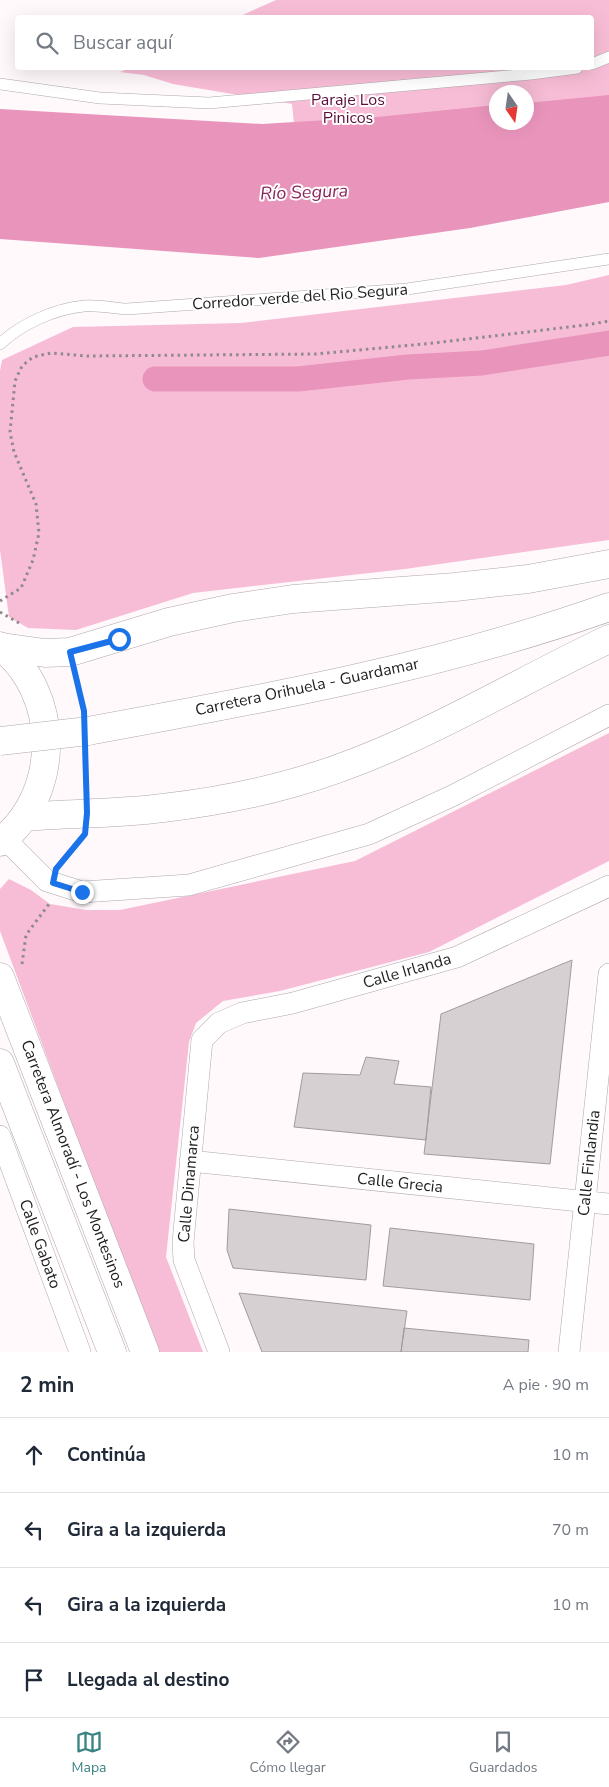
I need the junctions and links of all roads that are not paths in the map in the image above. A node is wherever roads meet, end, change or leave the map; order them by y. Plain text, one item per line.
1 (609, 57) edge
2 (594, 63) edge
3 (562, 70) edge
4 (0, 84) edge
5 (609, 259) edge
6 (0, 344) edge
7 (609, 564) edge
8 (609, 608) edge
9 (609, 639) edge
10 (1, 646) edge
11 (609, 715) edge
12 (0, 741) edge
13 (24, 817) junction
14 (2, 840) edge
15 (609, 886) edge
16 (11, 972) edge
17 (609, 974) edge
18 (202, 1040) joint
19 (0, 1063) edge
20 (0, 1136) edge
21 (190, 1162) junction
22 (585, 1202) junction
23 (609, 1204) edge
24 (80, 1352) edge
25 (112, 1352) edge
26 (145, 1352) edge
27 (219, 1352) edge
28 (569, 1352) edge

1 - 2 lane
3 - 4 lane
5 - 6 lane, Corredor verde del Rio Segura
7 - 10 main road
8 - 12 main road, Carretera Orihuela - Guardamar, bridge
9 - 13 main road
10 - 13 main road
11 - 14 street
13 - 14 main road
15 - 18 street, Calle Irlanda
16 - 26 main road, Carretera Almoradí - Los Montesinos
17 - 22 street, Calle Finlandia
18 - 21 street, Calle Dinamarca
19 - 25 main road, Carretera Almoradí - Los Montesinos
20 - 24 street, Calle Gabato
21 - 22 street, Calle Grecia
21 - 27 street, Calle Dinamarca
22 - 23 street, Calle Grecia
22 - 28 street, Calle Finlandia

